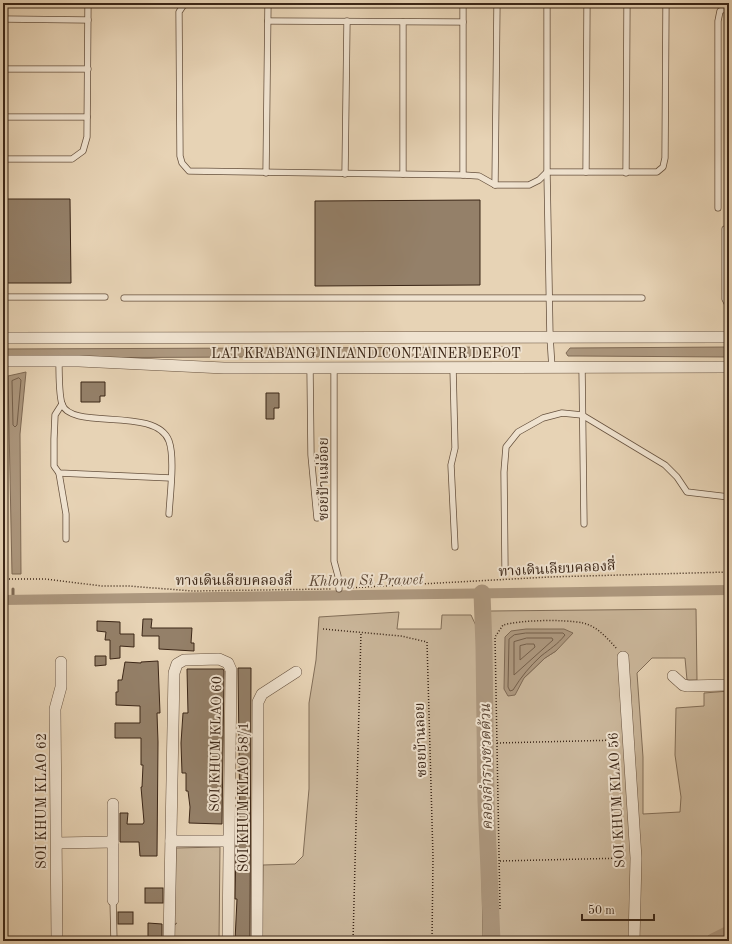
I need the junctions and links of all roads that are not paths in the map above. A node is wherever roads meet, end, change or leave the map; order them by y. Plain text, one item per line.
1 (88, 3) edge
2 (188, 3) edge
3 (268, 3) edge
4 (463, 3) edge
5 (497, 3) edge
6 (547, 3) edge
7 (587, 3) edge
8 (627, 3) edge
9 (666, 3) edge
10 (729, 7) edge
11 (3, 19) edge
12 (88, 20) junction
13 (268, 21) junction
14 (347, 21) junction
15 (403, 22) junction
16 (463, 22) junction
17 (3, 69) edge
18 (88, 69) junction
19 (87, 117) junction
20 (3, 118) edge
21 (3, 159) edge
22 (547, 172) junction
23 (586, 172) junction
24 (266, 173) junction
25 (626, 173) junction
26 (345, 174) junction
27 (403, 174) junction
28 (463, 175) junction
29 (495, 185) junction
30 (718, 208) dead end
31 (725, 229) dead end
32 (3, 297) edge
33 (105, 297) dead end
34 (124, 298) dead end
35 (550, 298) junction
36 (642, 298) dead end
37 (729, 307) edge
38 (550, 336) junction
39 (729, 337) edge
40 (3, 338) edge
41 (3, 361) edge
42 (59, 361) junction
43 (582, 367) junction
44 (729, 367) edge
45 (310, 368) junction
46 (334, 368) junction
47 (453, 368) junction
48 (552, 368) junction
49 (62, 404) junction
50 (582, 415) junction
51 (59, 473) junction
52 (170, 478) junction
53 (729, 497) edge
54 (169, 514) dead end
55 (317, 518) dead end
56 (584, 524) dead end
57 (66, 539) dead end
58 (455, 547) dead end
59 (505, 568) dead end
60 (339, 589) road end
61 (623, 657) road end
62 (61, 662) dead end
63 (296, 672) dead end
64 (673, 676) dead end
65 (729, 685) edge
66 (113, 804) dead end
67 (171, 841) junction
68 (228, 841) junction
69 (113, 842) junction
70 (57, 843) junction
71 (113, 900) joint
72 (57, 941) edge
73 (114, 941) edge
74 (169, 941) edge
75 (228, 941) edge
76 (257, 941) edge
77 (634, 941) edge

1 - 12 lane
2 - 24 lane
3 - 13 lane
4 - 16 lane
5 - 29 lane
6 - 22 lane
7 - 23 lane
8 - 25 lane
9 - 25 lane
10 - 30 lane
11 - 12 lane
12 - 18 lane
13 - 14 lane
13 - 24 lane
14 - 15 lane
14 - 26 lane
15 - 16 lane
15 - 27 lane
16 - 28 lane
17 - 18 lane
18 - 19 lane
19 - 20 lane
19 - 21 lane
22 - 23 lane
22 - 29 lane
22 - 35 lane
23 - 25 lane
24 - 26 lane
26 - 27 lane
27 - 28 lane
28 - 29 lane
31 - 37 lane
32 - 33 lane
34 - 35 lane
35 - 36 lane
35 - 38 lane
38 - 39 street, LAT KRABANG INLAND CONTAINER DEPOT
38 - 40 street, LAT KRABANG INLAND CONTAINER DEPOT
38 - 48 lane
41 - 42 street, LAT KRABANG INLAND CONTAINER DEPOT
42 - 45 street, LAT KRABANG INLAND CONTAINER DEPOT
42 - 49 lane
43 - 44 street, LAT KRABANG INLAND CONTAINER DEPOT
43 - 48 street, LAT KRABANG INLAND CONTAINER DEPOT
43 - 50 lane
45 - 46 street, LAT KRABANG INLAND CONTAINER DEPOT
45 - 55 lane
46 - 47 street, LAT KRABANG INLAND CONTAINER DEPOT
46 - 60 lane, ซอยป้าแม่อ้อย
47 - 48 street, LAT KRABANG INLAND CONTAINER DEPOT
47 - 58 lane
49 - 51 lane
49 - 52 lane
50 - 53 lane
50 - 56 lane
50 - 59 lane
51 - 52 lane
51 - 57 lane
52 - 54 lane
61 - 77 street, SOI KHUM KLAO 56
62 - 70 street, SOI KHUM KLAO 62
63 - 76 street, SOI KHUM KLAO 58/1
64 - 65 street
66 - 69 street
67 - 68 street
67 - 68 street, SOI KHUM KLAO 60
67 - 74 street, SOI KHUM KLAO 60
68 - 75 street, SOI KHUM KLAO 60
69 - 70 street
69 - 71 street
70 - 72 street, SOI KHUM KLAO 62
71 - 73 lane

